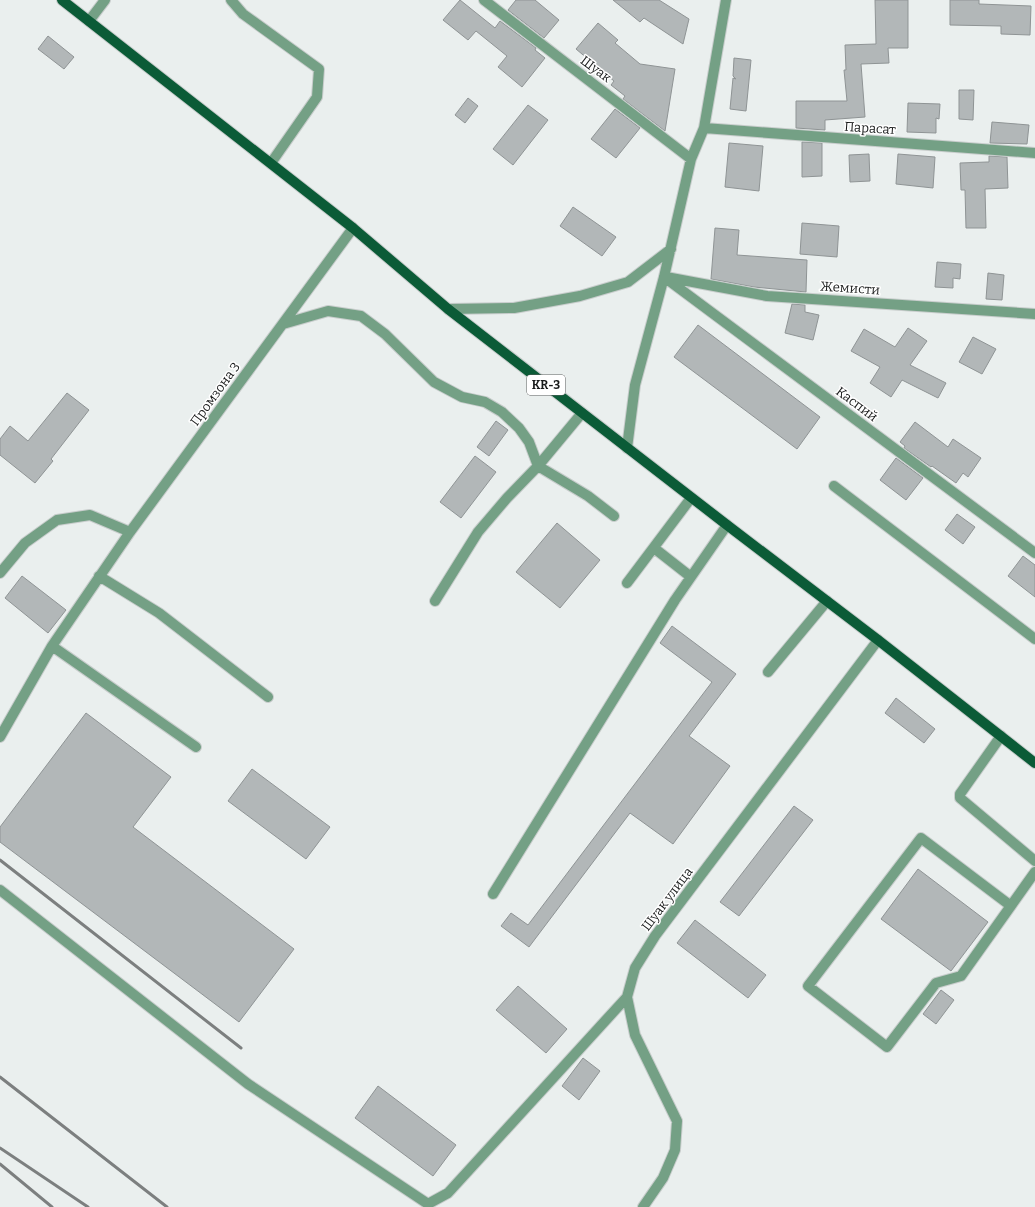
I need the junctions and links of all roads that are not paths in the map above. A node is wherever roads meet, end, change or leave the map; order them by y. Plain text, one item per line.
1 (62, 0) edge
2 (105, 0) edge
3 (231, 0) edge
4 (484, 0) edge
5 (726, 0) edge
6 (89, 21) junction
7 (704, 128) junction
8 (1035, 153) edge
9 (691, 159) junction
10 (271, 163) junction
11 (353, 228) junction
12 (671, 249) junction
13 (664, 276) junction
14 (448, 309) junction
15 (1035, 314) edge
16 (283, 324) junction
17 (582, 412) junction
18 (626, 448) junction
19 (538, 466) junction
20 (834, 486) dead end
21 (691, 498) junction
22 (614, 516) dead end
23 (727, 525) junction
24 (130, 532) junction
25 (654, 548) junction
26 (1035, 553) edge
27 (0, 573) edge
28 (99, 576) junction
29 (691, 577) junction
30 (627, 583) dead end
31 (435, 601) dead end
32 (827, 601) junction
33 (1035, 639) edge
34 (878, 640) junction
35 (52, 646) junction
36 (768, 672) dead end
37 (268, 697) dead end
38 (1000, 736) junction
39 (0, 737) edge
40 (196, 747) dead end
41 (1035, 763) edge
42 (1035, 861) edge
43 (1035, 872) edge
44 (0, 890) edge
45 (493, 894) dead end
46 (1011, 906) junction
47 (626, 997) junction
48 (644, 1207) edge

1 - 6 main road, KR-3
2 - 6 street
3 - 10 street
4 - 9 street, Шуак
5 - 7 street
6 - 10 main road, KR-3
7 - 8 street, Парасат
7 - 9 street
9 - 12 street
10 - 11 main road, KR-3
11 - 14 main road, KR-3
11 - 16 street, Промзона 3
12 - 13 street
12 - 14 street
13 - 15 street, Жемисти
13 - 18 street
13 - 26 street, Каспий
14 - 17 main road, KR-3
16 - 19 street
16 - 24 street, Промзона 3
17 - 18 main road, KR-3
17 - 19 street
18 - 21 main road, KR-3
19 - 22 street
19 - 31 street
20 - 33 street
21 - 23 main road, KR-3
21 - 25 street
23 - 29 street
23 - 32 main road, KR-3
24 - 27 street
24 - 28 street, Промзона 3
25 - 29 street
25 - 30 street
28 - 35 street, Промзона 3
28 - 37 street
29 - 45 street
32 - 34 main road, KR-3
32 - 36 street
34 - 38 main road, KR-3
34 - 47 street, Шуак улица
35 - 39 street, Промзона 3
35 - 40 street
38 - 41 main road, KR-3
38 - 42 street
43 - 46 street
44 - 47 street
46 - 46 street
47 - 48 street

